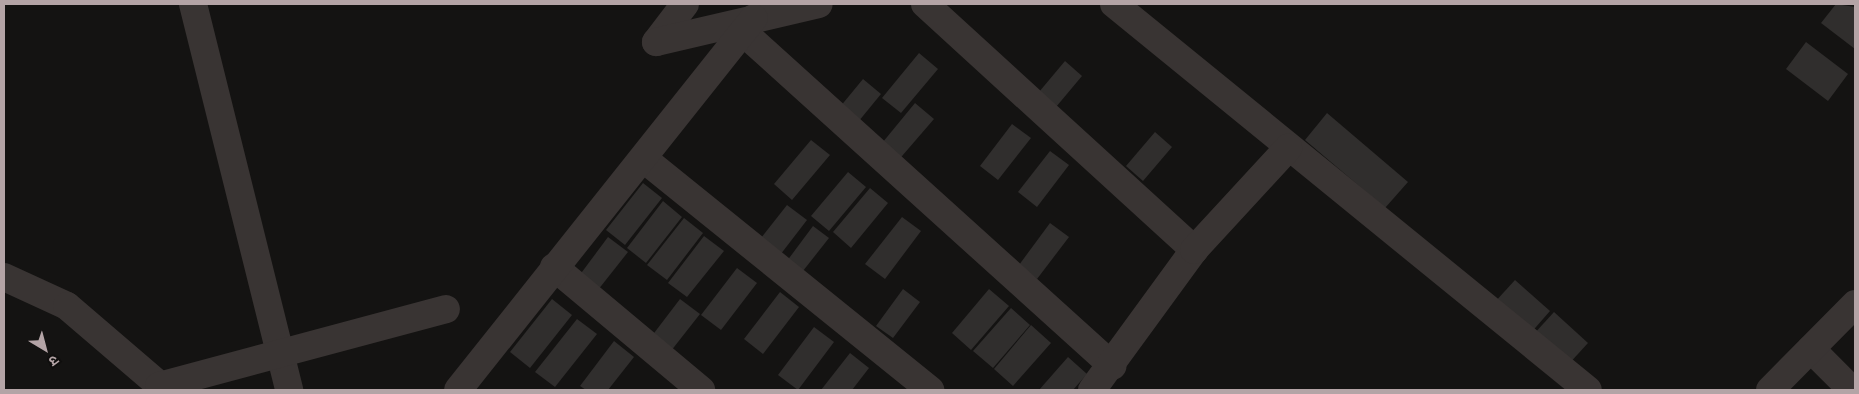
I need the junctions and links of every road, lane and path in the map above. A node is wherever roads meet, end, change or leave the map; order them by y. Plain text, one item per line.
1 (193, 4) edge
2 (685, 4) edge
3 (819, 4) edge
4 (925, 4) edge
5 (1114, 4) edge
6 (748, 25) junction
7 (1288, 148) junction
8 (644, 159) junction
9 (1194, 250) junction
10 (554, 267) junction
11 (4, 277) edge
12 (1855, 304) edge
13 (446, 310) dead end
14 (1811, 349) junction
15 (280, 354) junction
16 (1112, 366) junction
17 (162, 388) edge
18 (289, 390) edge
19 (458, 390) edge
20 (701, 390) edge
21 (930, 390) edge
22 (1092, 390) edge
23 (1588, 390) edge
24 (1770, 390) edge
25 (1852, 390) edge

1 - 15 street
2 - 6 street
3 - 6 street
4 - 9 street
5 - 7 street
6 - 8 street
6 - 16 street
7 - 9 street
7 - 23 street
8 - 10 street
8 - 21 street
9 - 16 street
10 - 19 street
10 - 20 street
11 - 17 street
12 - 14 street
13 - 15 street
14 - 24 street
14 - 25 street
15 - 17 street
15 - 18 street
16 - 22 street

